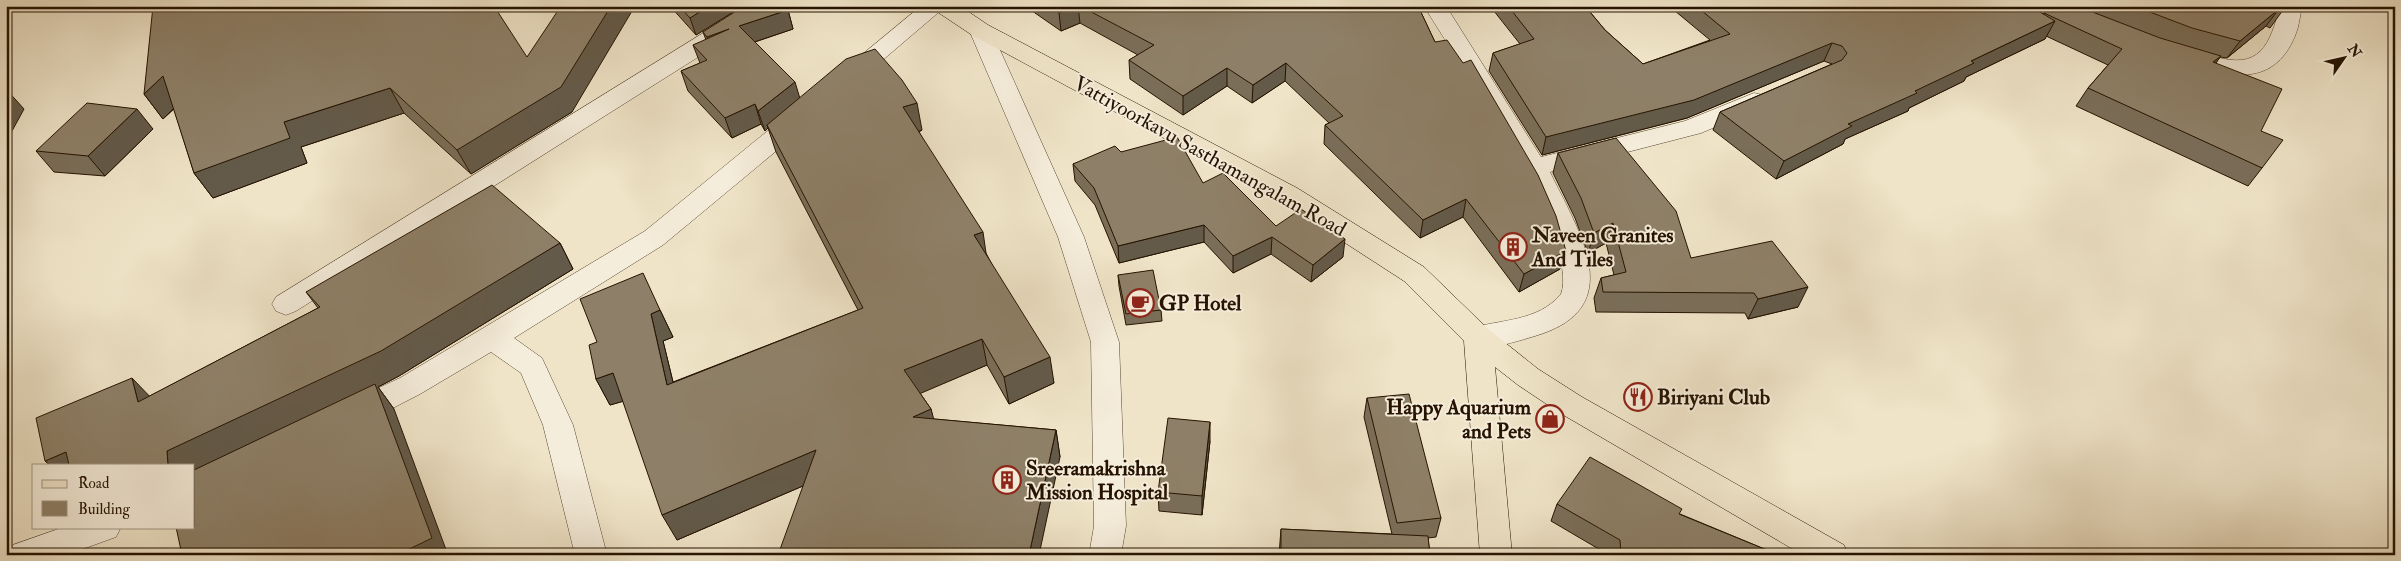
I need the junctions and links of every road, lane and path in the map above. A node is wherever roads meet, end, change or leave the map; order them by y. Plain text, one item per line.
1 (763, 6) edge
2 (935, 6) edge
3 (944, 6) edge
4 (1435, 6) edge
5 (2291, 6) edge
6 (980, 30) junction
7 (2169, 49) edge
8 (1772, 93) edge
9 (1535, 167) junction
10 (286, 304) dead end
11 (1478, 337) junction
12 (492, 338) junction
13 (331, 425) edge
14 (1487, 432) junction
15 (103, 528) edge
16 (68, 548) edge
17 (25, 555) edge
18 (591, 555) edge
19 (1105, 555) edge
20 (1496, 555) edge
21 (1500, 555) edge
22 (1832, 555) edge

1 - 10 street
2 - 12 street
3 - 6 main road, Vattiyoorkavu Sasthamangalam Road
4 - 9 street
5 - 7 street
6 - 11 main road, Vattiyoorkavu Sasthamangalam Road
6 - 19 street
8 - 9 street
9 - 11 street
11 - 14 main road
11 - 22 main road, Vattiyoorkavu Sasthamangalam Road
12 - 13 street
12 - 18 street
14 - 20 main road
14 - 21 street
15 - 16 street
16 - 17 street

